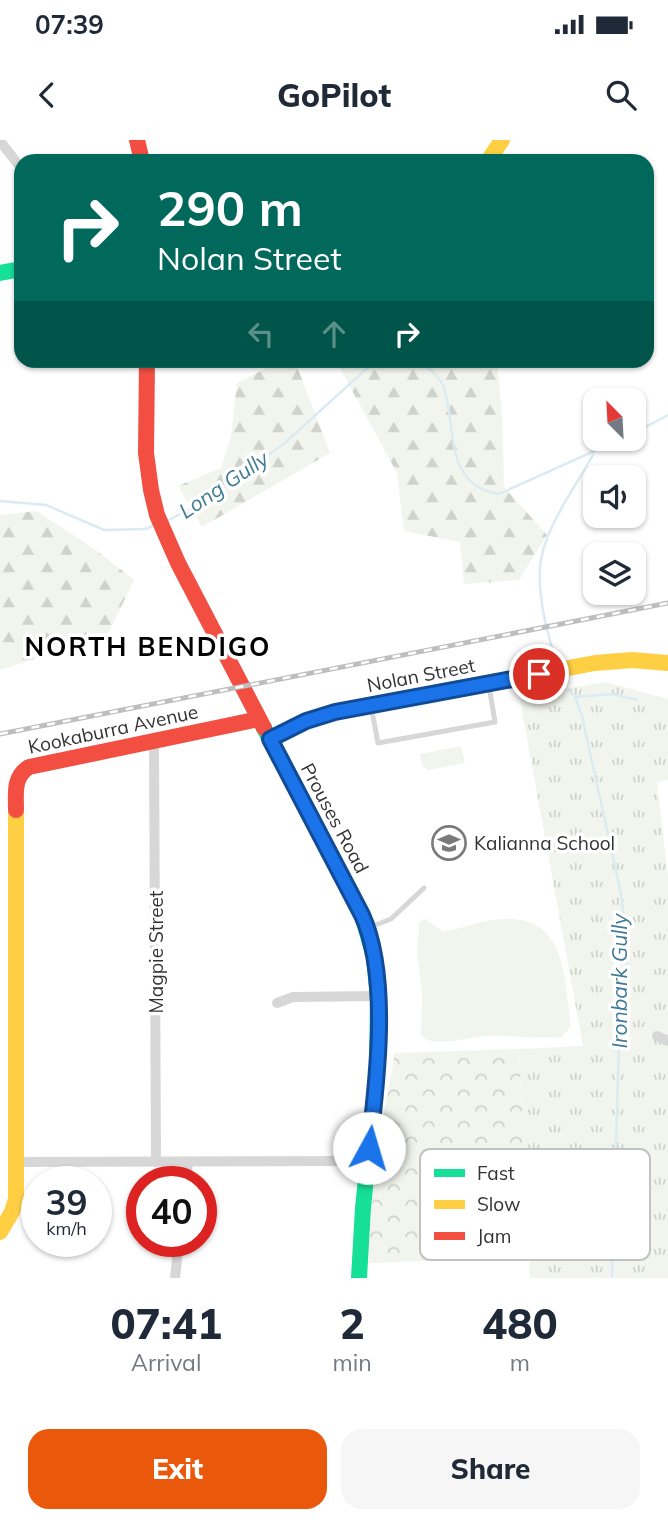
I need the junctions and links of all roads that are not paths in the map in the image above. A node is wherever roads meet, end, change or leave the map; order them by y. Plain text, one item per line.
1 (0, 141) edge
2 (14, 159) edge
3 (147, 368) edge
4 (668, 663) edge
5 (488, 684) junction
6 (371, 706) junction
7 (259, 719) junction
8 (270, 739) junction
9 (154, 742) junction
10 (424, 888) dead end
11 (368, 928) junction
12 (377, 996) junction
13 (277, 1003) dead end
14 (156, 1161) junction
15 (368, 1161) junction
16 (16, 1162) junction
17 (188, 1162) junction
18 (188, 1166) edge
19 (0, 1232) edge
20 (178, 1257) edge
21 (176, 1278) edge
22 (359, 1278) edge

1 - 2 street
3 - 7 street, Prouses Road
4 - 5 street, Nolan Street
5 - 6 street, Nolan Street
5 - 6 lane
6 - 8 street, Nolan Street
7 - 8 street, Prouses Road
7 - 9 street, Kookaburra Avenue
8 - 11 street, Prouses Road
9 - 14 street, Magpie Street
9 - 16 street, Kookaburra Avenue
10 - 11 lane
11 - 12 street, Prouses Road
12 - 13 street
12 - 15 street, Prouses Road
14 - 16 street
14 - 17 street
15 - 17 street
15 - 22 street, Prouses Road
16 - 19 street, Kookaburra Avenue
17 - 18 street
20 - 21 street

